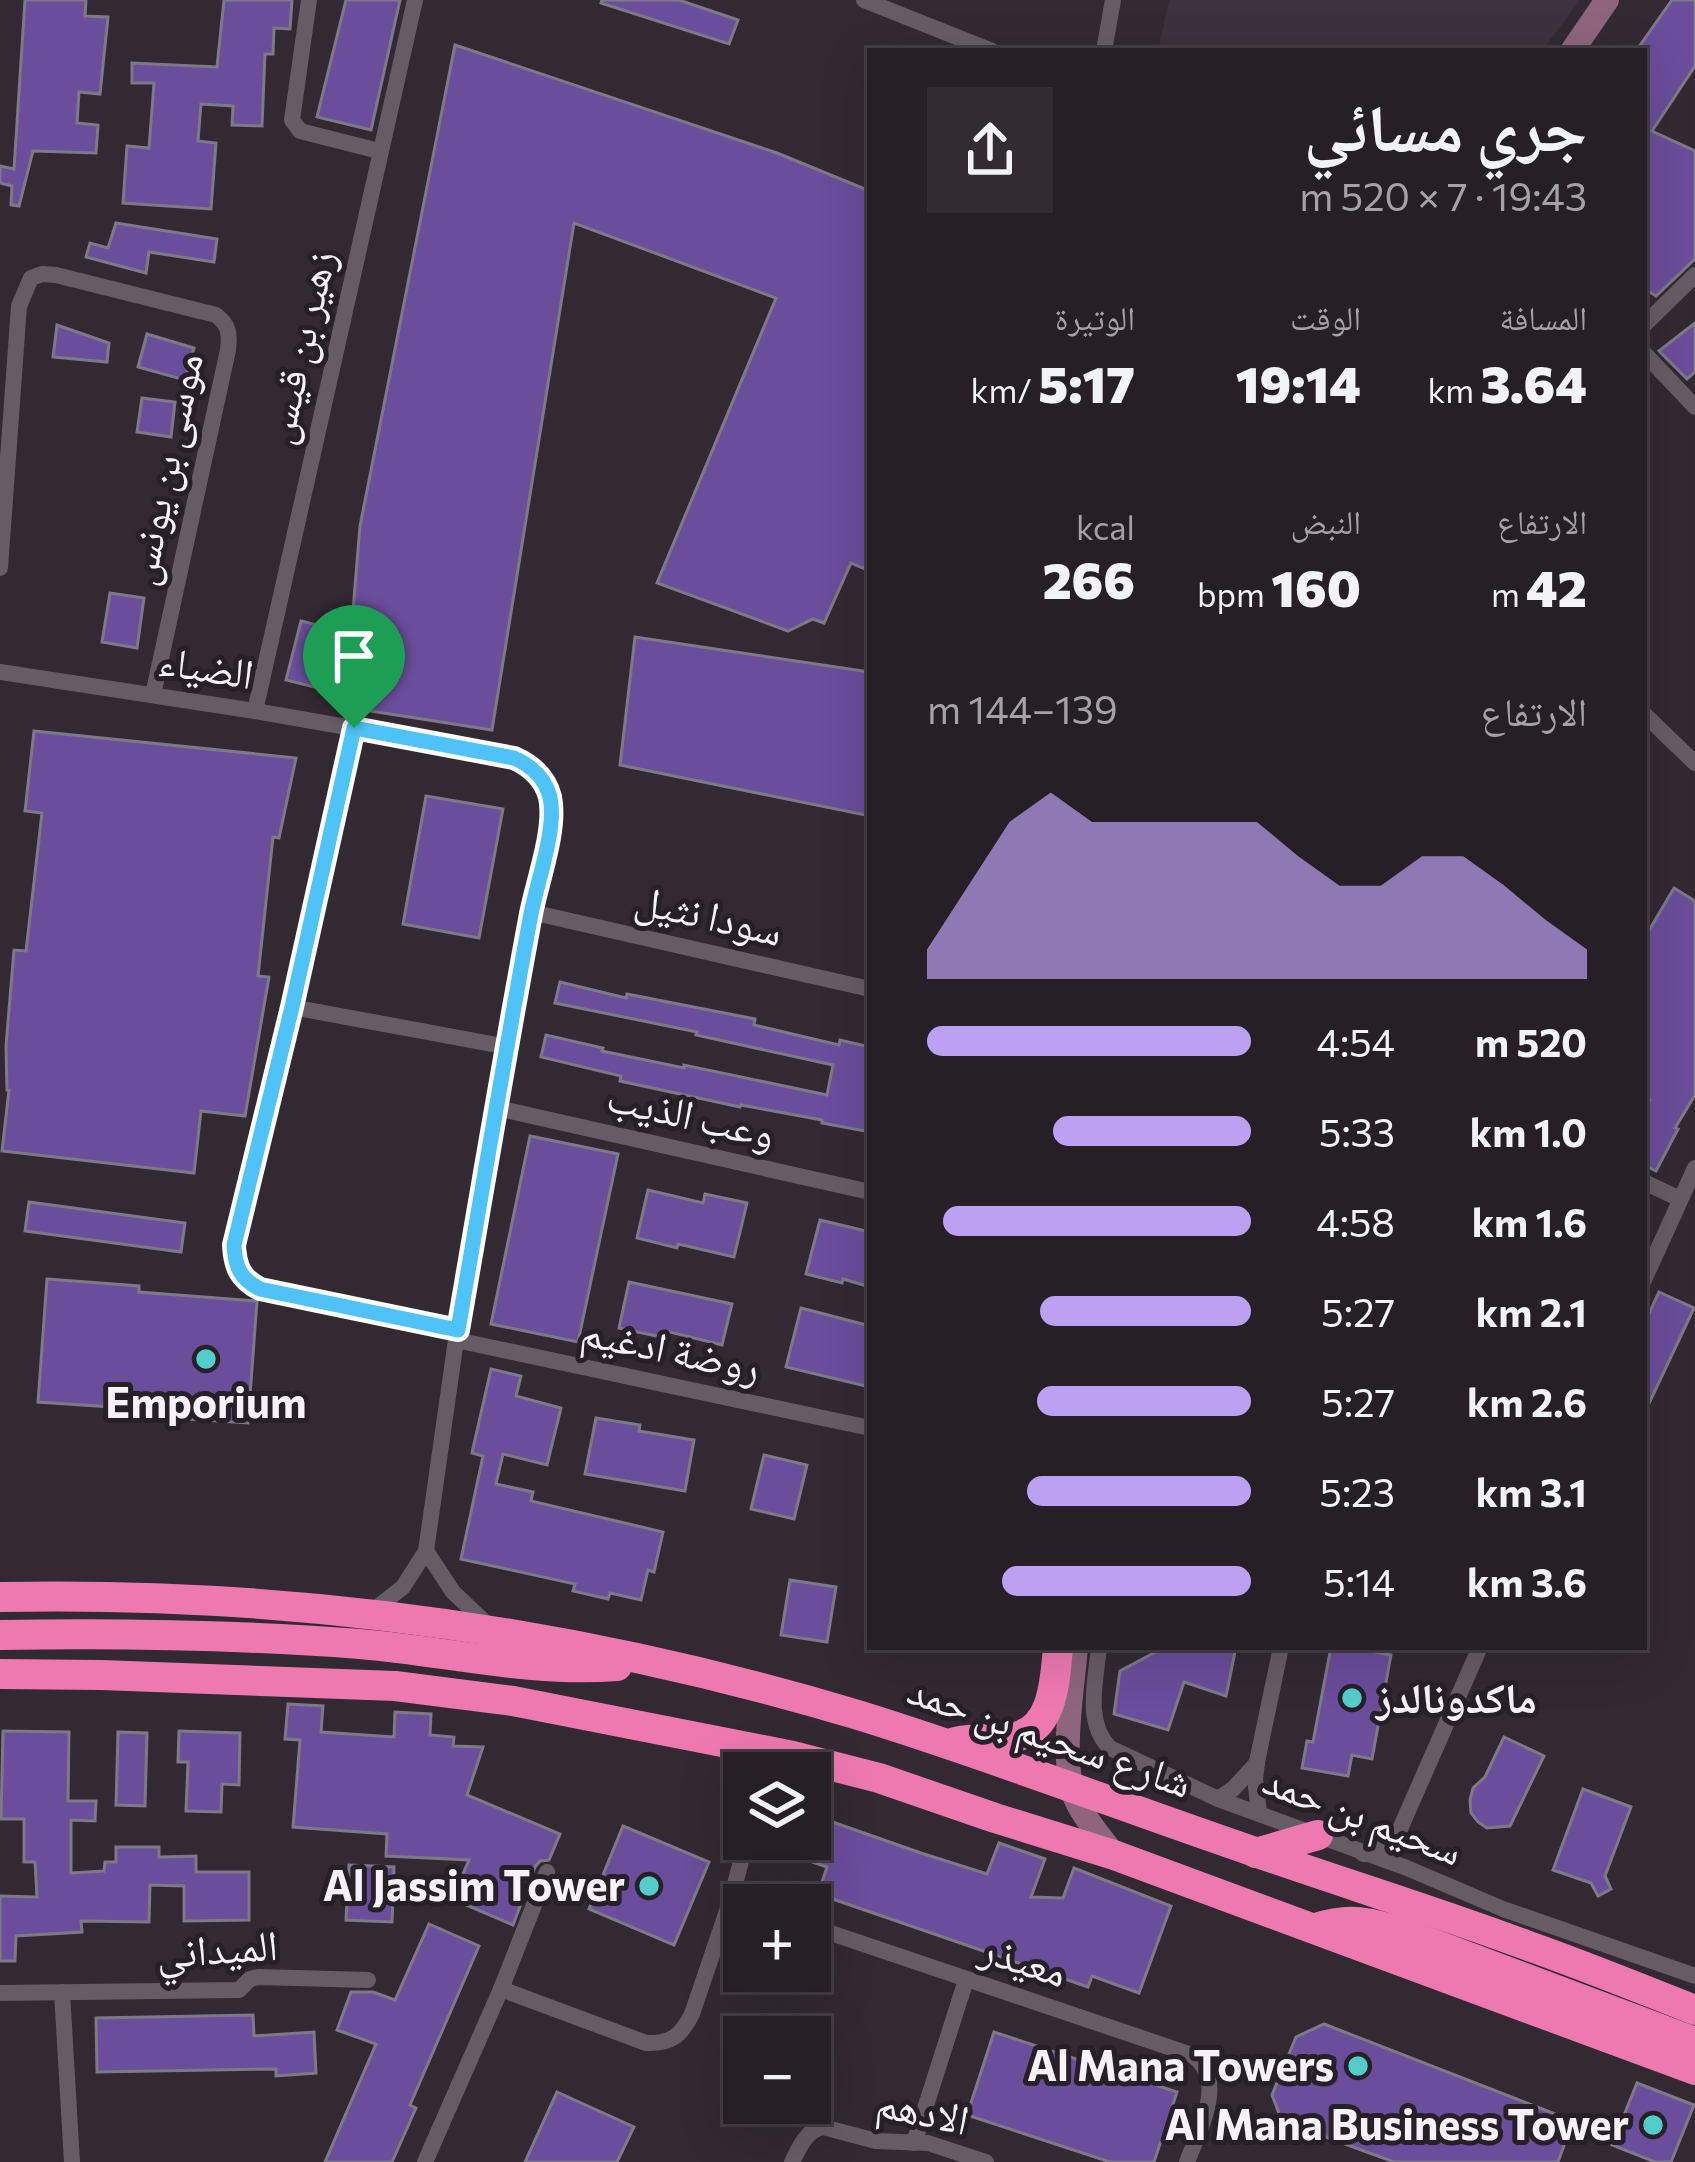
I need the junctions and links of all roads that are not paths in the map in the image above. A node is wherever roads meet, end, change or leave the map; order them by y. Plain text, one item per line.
1 (309, 0) edge
2 (415, 0) edge
3 (864, 0) edge
4 (1113, 0) edge
5 (1606, 0) edge
6 (984, 48) edge
7 (1105, 48) edge
8 (1574, 48) edge
9 (379, 151) junction
10 (1695, 275) edge
11 (1647, 322) edge
12 (1647, 356) edge
13 (1695, 407) edge
14 (0, 568) edge
15 (0, 672) edge
16 (153, 695) junction
17 (255, 711) junction
18 (1647, 717) edge
19 (354, 728) junction
20 (1695, 763) edge
21 (531, 912) junction
22 (867, 988) edge
23 (292, 1007) junction
24 (508, 1047) junction
25 (497, 1108) junction
26 (1695, 1168) edge
27 (1647, 1183) edge
28 (867, 1191) edge
29 (1680, 1199) junction
30 (1647, 1273) edge
31 (458, 1335) junction
32 (867, 1427) edge
33 (426, 1552) junction
34 (6, 1595) edge
35 (369, 1614) junction
36 (491, 1629) junction
37 (0, 1635) edge
38 (1058, 1650) edge
39 (1076, 1650) edge
40 (1099, 1650) edge
41 (1280, 1650) edge
42 (1479, 1650) edge
43 (646, 1660) junction
44 (0, 1674) edge
45 (724, 1741) junction
46 (947, 1743) junction
47 (736, 1752) edge
48 (752, 1752) edge
49 (1257, 1762) junction
50 (831, 1771) edge
51 (1071, 1785) junction
52 (1219, 1799) junction
53 (1259, 1812) junction
54 (1400, 1829) junction
55 (1318, 1835) junction
56 (1256, 1853) junction
57 (1363, 1854) junction
58 (1114, 1855) junction
59 (1407, 1868) junction
60 (547, 1872) dead end
61 (1316, 1928) junction
62 (831, 1933) edge
63 (723, 1941) edge
64 (1695, 1976) edge
65 (368, 1980) dead end
66 (966, 1980) junction
67 (501, 1989) junction
68 (62, 1991) junction
69 (0, 1993) edge
70 (1695, 2010) edge
71 (1695, 2042) edge
72 (1695, 2071) edge
73 (914, 2143) junction
74 (72, 2162) edge
75 (425, 2162) edge
76 (793, 2162) edge
77 (986, 2162) edge
78 (1187, 2162) edge

1 - 9 street
2 - 9 street, زهير بن قيس
3 - 6 street
4 - 7 street
5 - 8 street
9 - 17 street, زهير بن قيس
10 - 11 street
12 - 13 street
14 - 16 street, موسى بن يونس
15 - 16 street, الضياء
16 - 17 street, الضياء
17 - 19 street, الضياء
18 - 20 street
19 - 21 street, الضياء
19 - 23 street, روضة ادغيم
21 - 22 street, سودا نثيل
21 - 24 street, الضياء
23 - 24 street
23 - 31 street, روضة ادغيم
24 - 25 street, الضياء
25 - 28 street, وعب الذيب
25 - 31 street, الضياء
26 - 29 street
27 - 29 street
29 - 30 street
31 - 32 street, روضة ادغيم
31 - 33 street, الضياء
33 - 35 street
33 - 36 street
34 - 35 highway, شارع سحيم بن حمد
35 - 36 highway, شارع سحيم بن حمد
36 - 43 highway, شارع سحيم بن حمد
37 - 43 highway
38 - 46 highway
39 - 51 street
40 - 52 street, سحيم بن حمد
41 - 49 street
42 - 54 street
43 - 46 highway, شارع سحيم بن حمد
44 - 45 highway
45 - 47 street
45 - 48 highway
46 - 51 highway, شارع سحيم بن حمد
49 - 52 street
49 - 53 street
50 - 58 highway
51 - 56 highway, شارع سحيم بن حمد
51 - 58 street
52 - 53 street, سحيم بن حمد
53 - 55 street, سحيم بن حمد
54 - 57 street
54 - 59 street
55 - 56 highway
55 - 57 street, سحيم بن حمد
56 - 70 highway, شارع سحيم بن حمد
57 - 59 street, سحيم بن حمد
58 - 61 highway
59 - 64 street, سحيم بن حمد
60 - 67 street
61 - 71 highway
61 - 72 highway
62 - 66 street, معيذر
63 - 67 street
65 - 68 street, الميداني
66 - 73 street
66 - 78 street, معيذر
67 - 75 street
68 - 69 street, الميداني
68 - 74 street
73 - 76 street, الادهم
73 - 77 street, الادهم

